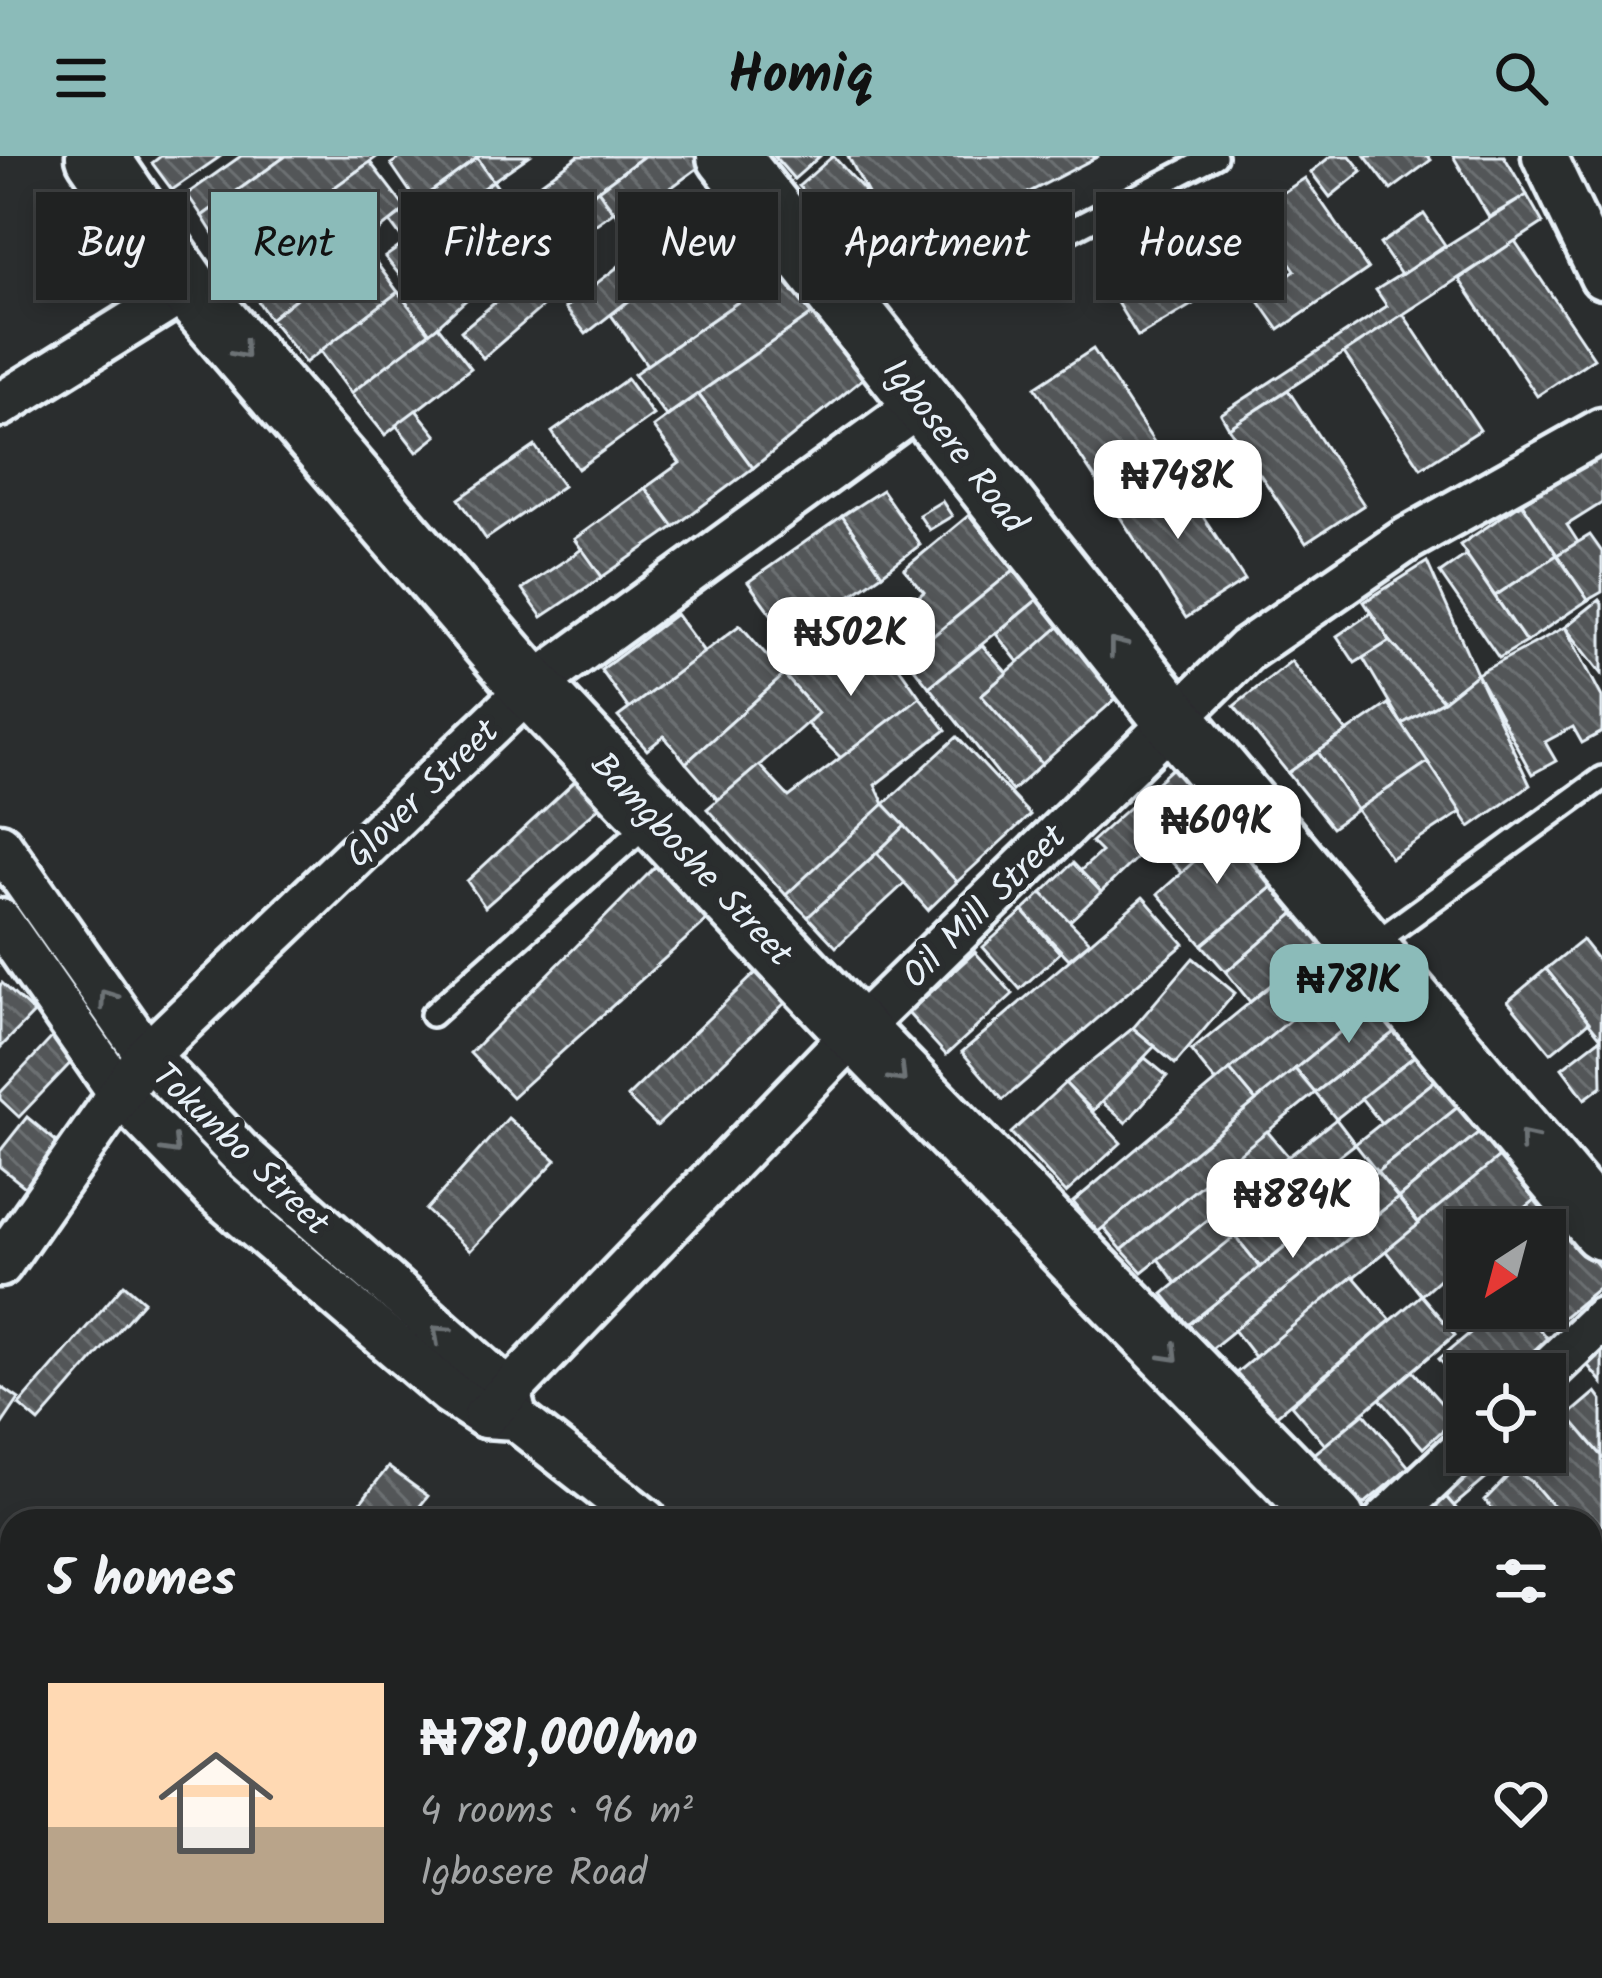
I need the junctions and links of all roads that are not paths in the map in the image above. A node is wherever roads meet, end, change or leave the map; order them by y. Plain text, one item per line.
1 (97, 156) edge
2 (728, 156) edge
3 (1215, 156) edge
4 (1544, 156) edge
5 (1072, 230) edge
6 (1602, 277) edge
7 (188, 288) junction
8 (923, 402) junction
9 (0, 405) edge
10 (1602, 430) edge
11 (531, 687) junction
12 (1173, 718) junction
13 (1602, 778) edge
14 (654, 817) junction
15 (0, 845) edge
16 (0, 921) edge
17 (1367, 949) junction
18 (432, 1016) dead end
19 (856, 1030) junction
20 (147, 1055) junction
21 (122, 1096) junction
22 (1602, 1229) edge
23 (0, 1265) edge
24 (1602, 1319) edge
25 (1566, 1353) edge
26 (503, 1408) junction
27 (1446, 1465) edge
28 (619, 1509) edge
29 (1322, 1509) edge
30 (1399, 1509) edge

1 - 7 main road, Bamgboshe Street
2 - 8 main road, Igbosere Road
3 - 5 lane
4 - 6 street
7 - 9 street
7 -> 11 main road, Bamgboshe Street
8 - 11 street, Glover Street
12 -> 8 main road, Igbosere Road
10 - 12 street, Oil Mill Street
11 - 14 main road, Bamgboshe Street
11 - 20 street, Glover Street
12 - 17 main road, Igbosere Road
12 - 19 street, Oil Mill Street
13 - 17 lane
14 - 18 lane
14 - 19 main road, Bamgboshe Street
20 -> 15 street, Tokunbo Street
16 - 21 street, Tokunbo Street
22 -> 17 main road, Igbosere Road
19 - 26 street, Oil Mill Street
19 -> 29 main road, Bamgboshe Street
20 - 21 street, Glover Street
26 -> 20 street, Tokunbo Street
21 - 23 street, Glover Street
21 -> 26 street, Tokunbo Street
24 - 25 street
26 - 28 street, Tokunbo Street
27 - 30 street

